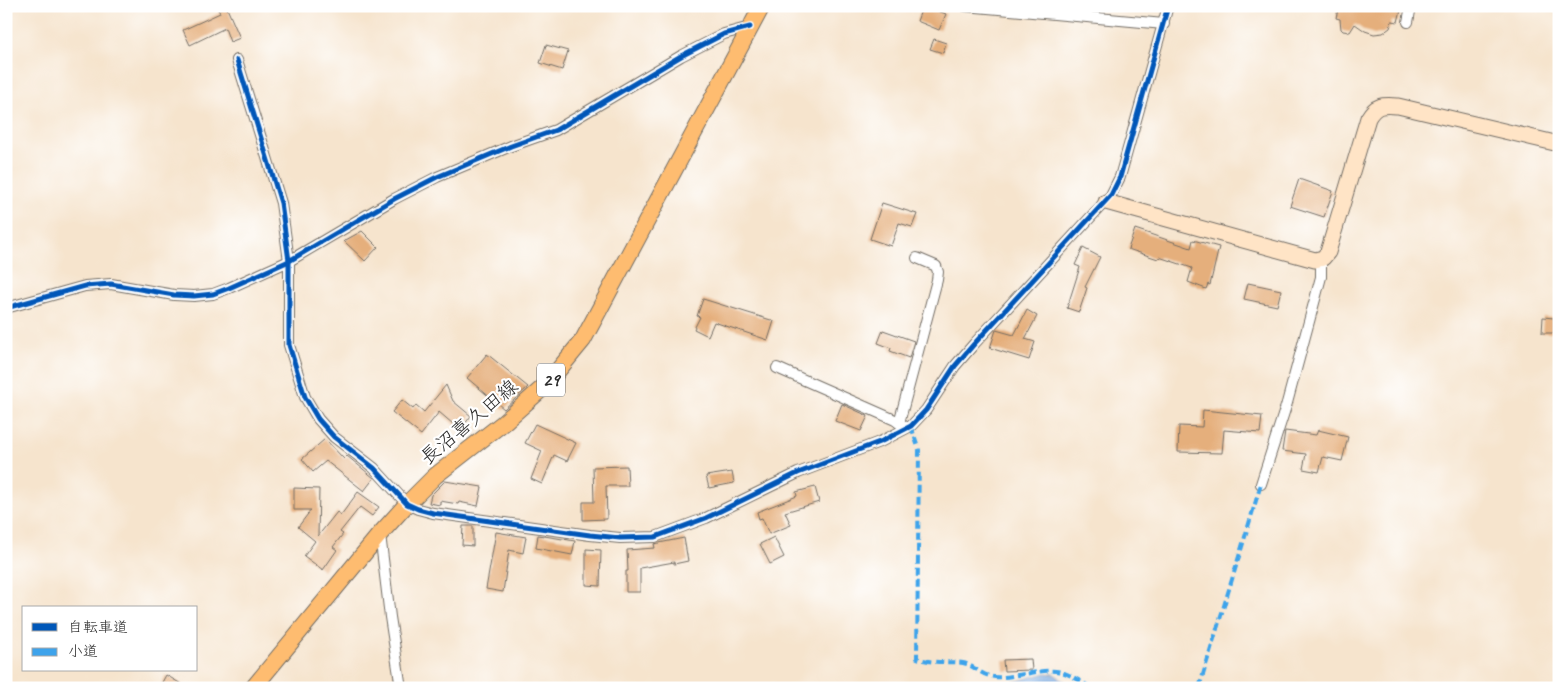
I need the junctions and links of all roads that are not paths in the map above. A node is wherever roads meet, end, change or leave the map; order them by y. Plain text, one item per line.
1 (762, 6) edge
2 (965, 6) edge
3 (1168, 6) edge
4 (1411, 6) edge
5 (1408, 22) dead end
6 (1164, 24) junction
7 (750, 27) junction
8 (237, 60) dead end
9 (1559, 144) edge
10 (1106, 202) junction
11 (917, 258) dead end
12 (1321, 259) junction
13 (289, 261) junction
14 (6, 308) edge
15 (777, 368) dead end
16 (903, 426) junction
17 (1261, 484) dead end
18 (407, 504) junction
19 (380, 534) junction
20 (253, 688) edge
21 (401, 688) edge

1 - 7 main road, 長沼喜久田線 / 29
2 - 6 street
3 - 6 street
4 - 5 street
6 - 10 street
7 - 13 street
7 - 18 main road, 長沼喜久田線 / 29
8 - 13 street
9 - 12 street
10 - 12 street
10 - 16 street
11 - 16 street
12 - 17 street
13 - 14 street
13 - 18 street
15 - 16 street
16 - 18 street
18 - 19 main road, 長沼喜久田線 / 29
19 - 20 main road, 長沼喜久田線 / 29
19 - 21 street

